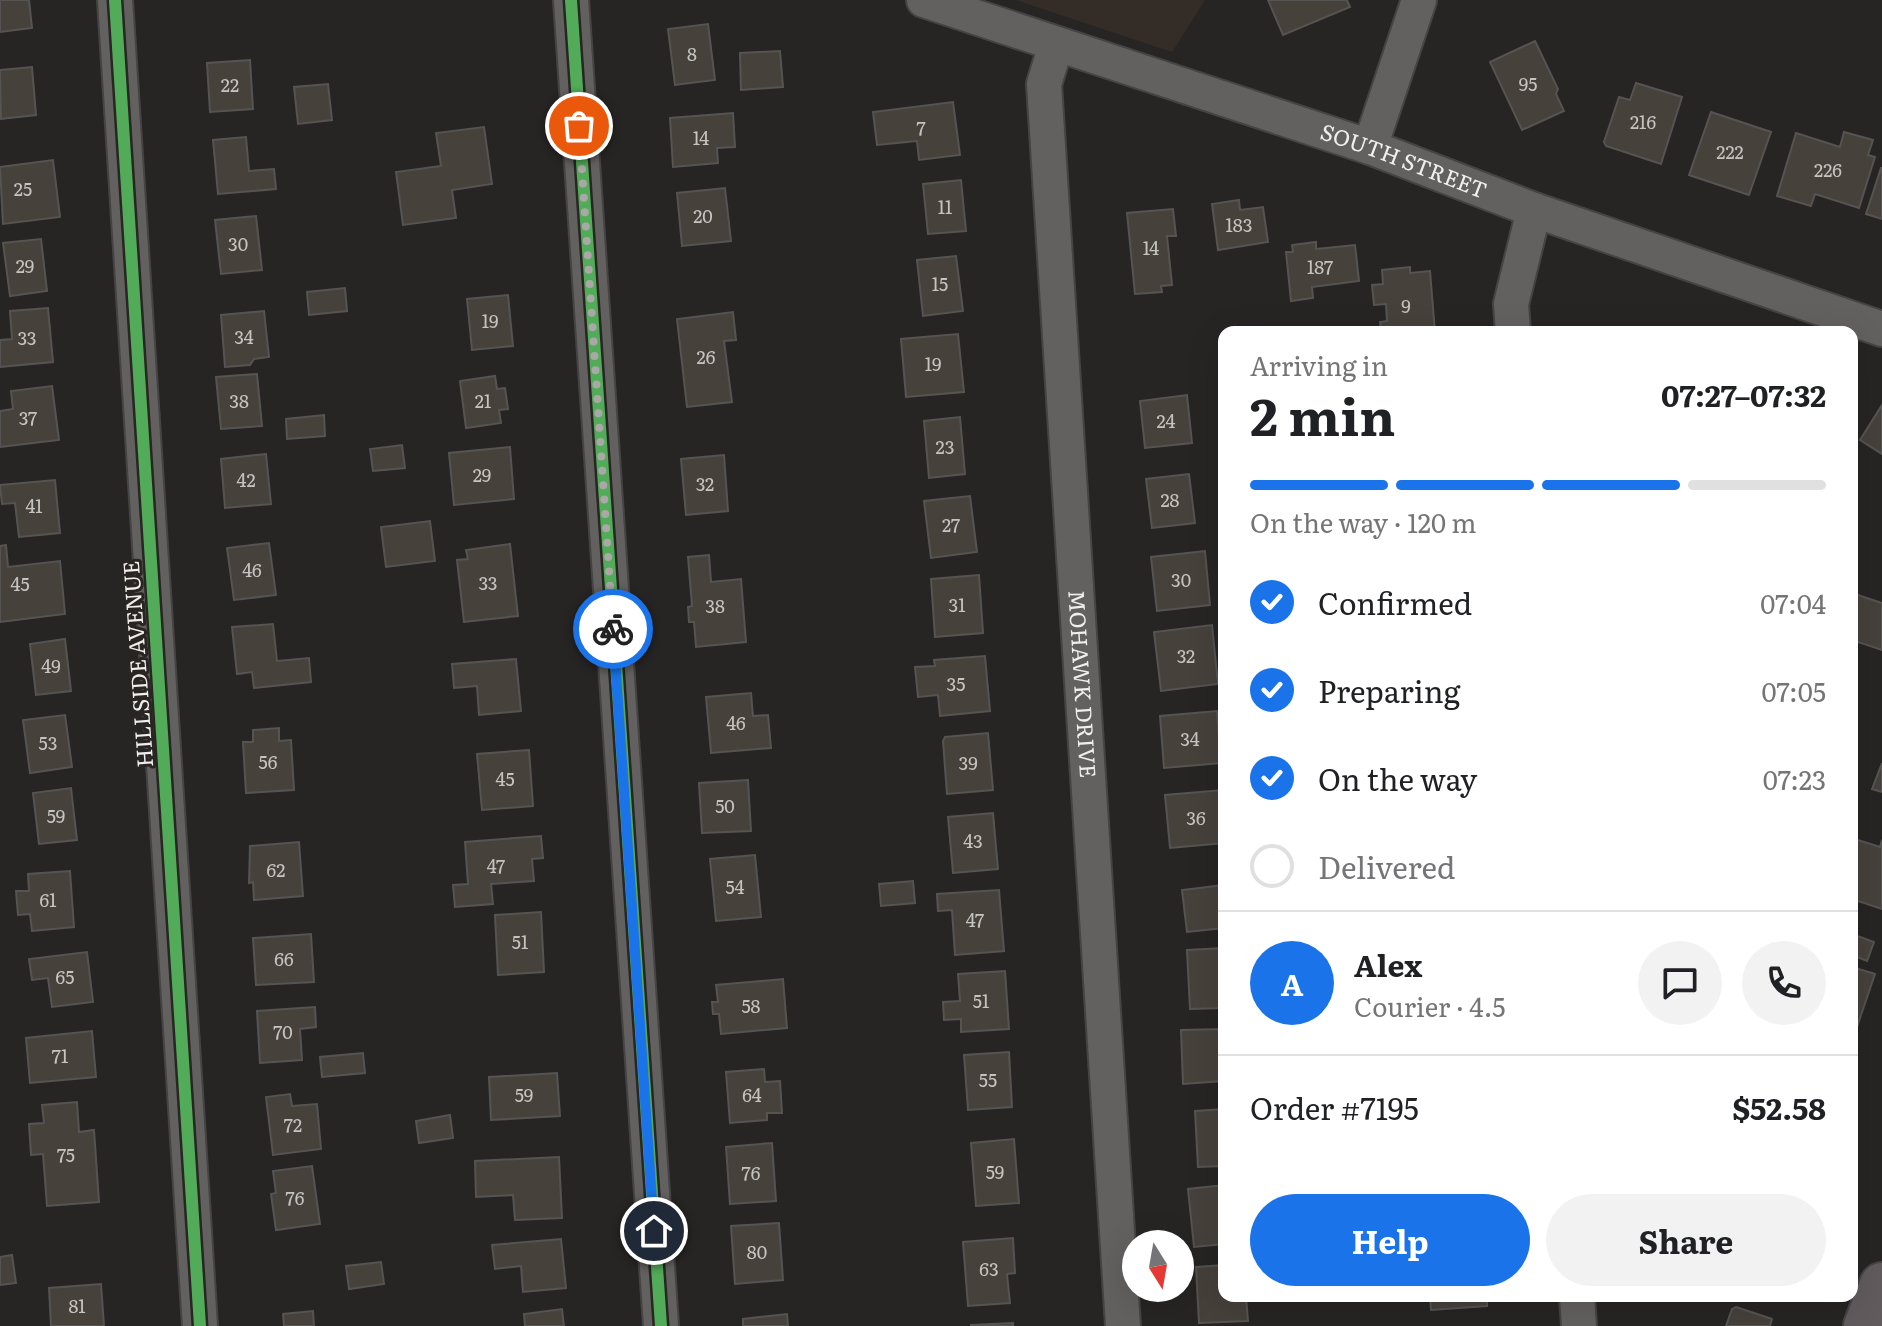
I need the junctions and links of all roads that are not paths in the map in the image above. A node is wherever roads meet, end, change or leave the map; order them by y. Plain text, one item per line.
1 (115, 0) edge
2 (571, 0) edge
3 (924, 0) edge
4 (1419, 0) edge
5 (1056, 45) junction
6 (1370, 147) junction
7 (1534, 210) junction
8 (1513, 326) edge
9 (1882, 329) edge
10 (1882, 1285) edge
11 (1577, 1302) edge
12 (200, 1326) edge
13 (661, 1326) edge
14 (1123, 1326) edge
15 (1579, 1326) edge
16 (1866, 1326) edge

1 - 12 street, HILLSIDE AVENUE
2 - 13 street
3 - 5 street, SOUTH STREET
4 - 6 street
5 - 6 street, SOUTH STREET
5 - 14 street, MOHAWK DRIVE
6 - 7 street, SOUTH STREET
7 - 8 street
7 - 9 street, SOUTH STREET
10 - 16 main road
11 - 15 street

